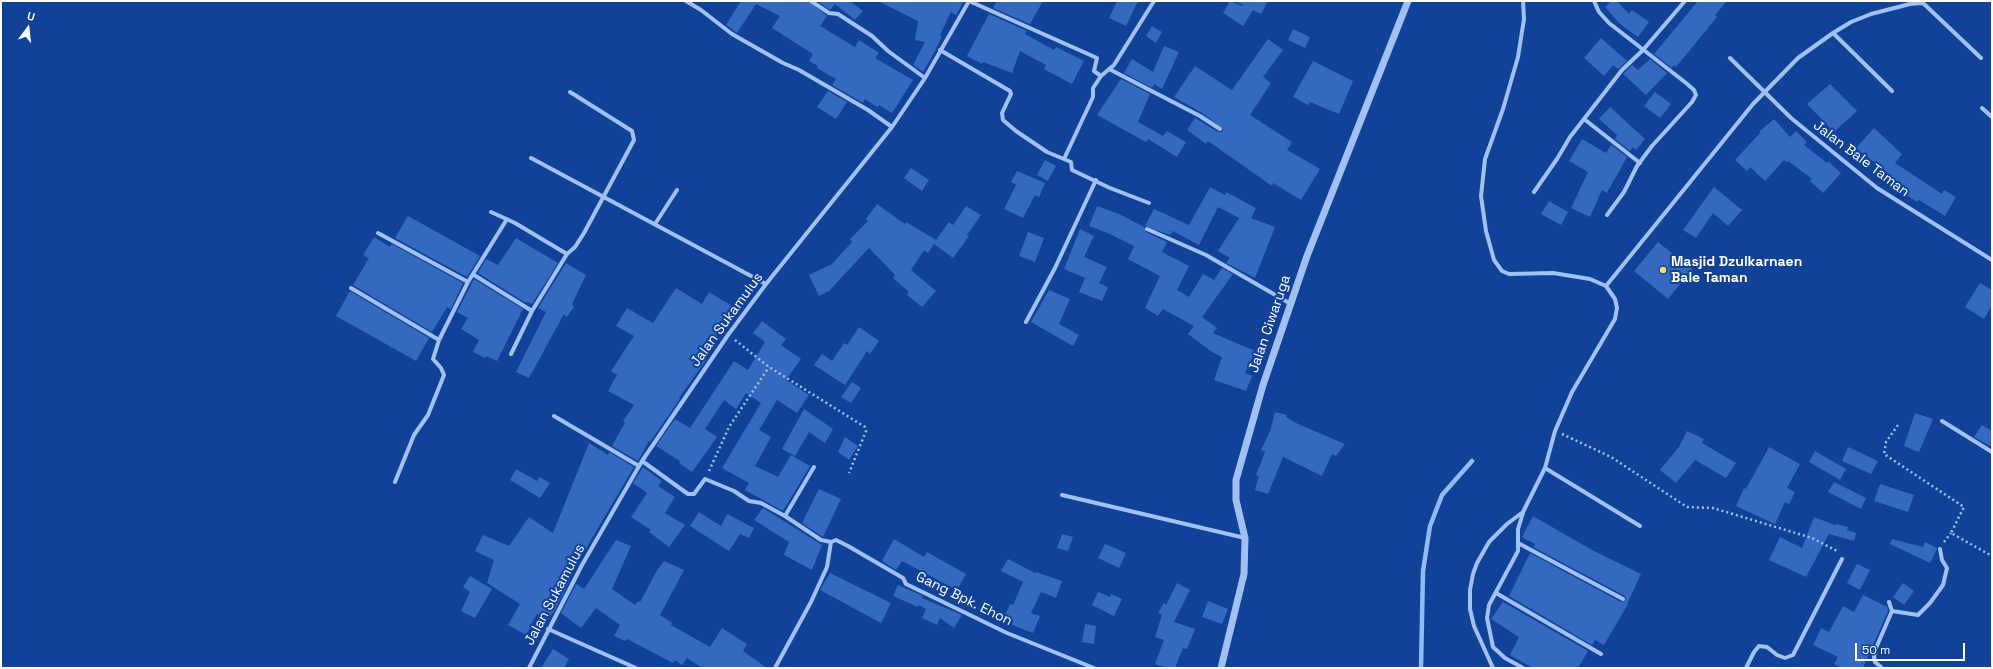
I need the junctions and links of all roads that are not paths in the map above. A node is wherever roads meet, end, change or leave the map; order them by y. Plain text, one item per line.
1 (686, 1) edge
2 (811, 1) edge
3 (969, 1) edge
4 (1154, 1) edge
5 (1408, 1) edge
6 (1522, 1) edge
7 (1594, 1) edge
8 (1685, 1) edge
9 (1833, 33) junction
10 (940, 50) junction
11 (1643, 50) junction
12 (1730, 58) dead end
13 (1981, 58) dead end
14 (1109, 69) junction
15 (1101, 76) junction
16 (925, 78) junction
17 (1892, 91) dead end
18 (570, 92) dead end
19 (1765, 92) junction
20 (1982, 108) dead end
21 (1992, 116) edge
22 (1584, 119) junction
23 (892, 127) junction
24 (1220, 129) dead end
25 (531, 158) dead end
26 (1064, 160) junction
27 (1640, 163) junction
28 (1096, 180) junction
29 (676, 190) dead end
30 (1534, 192) dead end
31 (602, 197) junction
32 (1149, 203) dead end
33 (491, 212) dead end
34 (1607, 215) dead end
35 (507, 219) junction
36 (655, 224) junction
37 (1147, 229) dead end
38 (378, 232) dead end
39 (566, 254) junction
40 (1992, 260) edge
41 (474, 275) junction
42 (468, 282) junction
43 (766, 284) junction
44 (1606, 286) junction
45 (351, 288) dead end
46 (1291, 304) junction
47 (532, 312) junction
48 (1026, 322) dead end
49 (439, 340) junction
50 (510, 354) dead end
51 (554, 416) dead end
52 (1942, 421) dead end
53 (1992, 452) edge
54 (642, 460) junction
55 (639, 466) junction
56 (814, 467) dead end
57 (1545, 468) junction
58 (395, 482) dead end
59 (1062, 495) dead end
60 (1523, 512) junction
61 (785, 516) junction
62 (1640, 526) dead end
63 (1245, 538) junction
64 (831, 542) junction
65 (1518, 543) junction
66 (1940, 548) dead end
67 (1842, 559) road end
68 (1496, 593) junction
69 (1623, 599) dead end
70 (1889, 602) dead end
71 (1892, 611) junction
72 (548, 629) junction
73 (1601, 654) dead end
74 (529, 668) edge
75 (636, 668) edge
76 (775, 668) edge
77 (1094, 668) edge
78 (1221, 668) edge
79 (1493, 668) edge
80 (1523, 668) edge
81 (1746, 668) edge
82 (1882, 668) edge

1 - 23 street
2 - 16 street
3 - 10 street, Jalan Sukamulus
3 - 15 street
4 - 14 street
5 - 46 street, Jalan Ciwaruga
6 - 44 street
7 - 11 street
8 - 11 street
9 - 13 street
9 - 17 street
9 - 19 street
10 - 16 street, Jalan Sukamulus
10 - 26 street
11 - 22 street
11 - 27 street
12 - 19 street, Jalan Bale Taman
14 - 15 street
14 - 24 street
15 - 26 street
16 - 23 street, Jalan Sukamulus
18 - 31 street
19 - 40 street, Jalan Bale Taman
19 - 44 street
20 - 21 street
22 - 27 street
22 - 30 street
23 - 43 street, Jalan Sukamulus
25 - 31 street
26 - 28 street
27 - 34 street
28 - 32 street
28 - 48 street
29 - 36 street
31 - 36 street
31 - 39 street
33 - 35 street
35 - 39 street
35 - 41 street
36 - 43 street
37 - 46 street
38 - 42 street
39 - 47 street
41 - 42 street
41 - 47 street
42 - 49 street
43 - 54 street, Jalan Sukamulus
44 - 57 street
45 - 49 street
46 - 63 street, Jalan Ciwaruga
47 - 50 street
49 - 58 street
51 - 55 street
52 - 53 street
54 - 55 street, Jalan Sukamulus
54 - 61 street, Gang Bpk. Ehon
55 - 72 street, Jalan Sukamulus
56 - 61 street
57 - 60 street
57 - 62 street
59 - 63 street
60 - 65 street
60 - 79 street
61 - 64 street, Gang Bpk. Ehon
63 - 78 street, Jalan Ciwaruga
64 - 76 street
64 - 77 street, Gang Bpk. Ehon
65 - 68 street
65 - 69 street
66 - 71 street
67 - 81 street
68 - 73 street
68 - 80 street
70 - 71 street
71 - 82 street
72 - 74 street, Jalan Sukamulus
72 - 75 street

